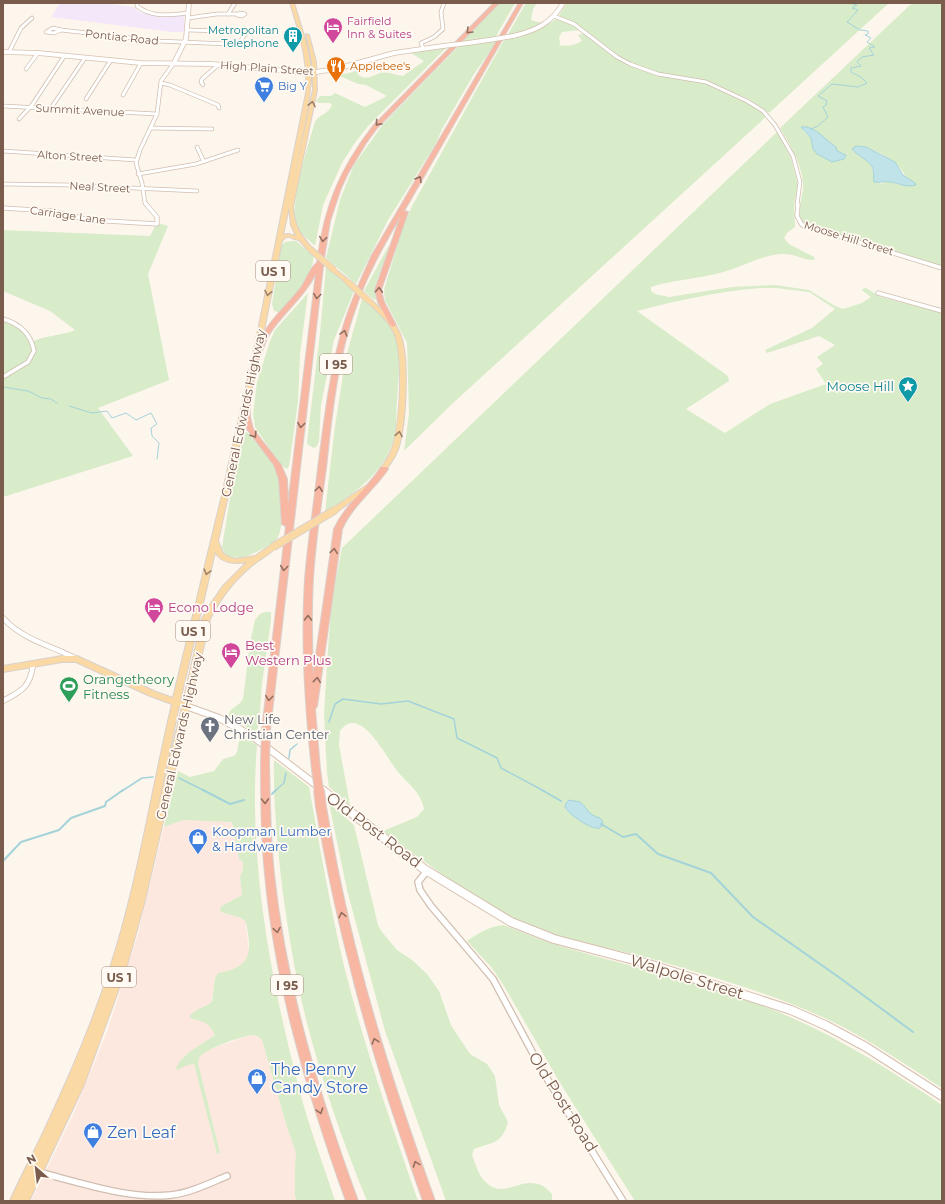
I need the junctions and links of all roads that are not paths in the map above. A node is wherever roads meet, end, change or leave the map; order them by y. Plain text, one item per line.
1 (137, 3) edge
2 (189, 3) edge
3 (234, 3) edge
4 (292, 3) edge
5 (296, 3) edge
6 (444, 3) edge
7 (497, 3) edge
8 (521, 3) edge
9 (563, 3) edge
10 (228, 14) junction
11 (237, 14) dead end
12 (188, 16) junction
13 (554, 16) junction
14 (32, 18) dead end
15 (61, 30) dead end
16 (188, 30) junction
17 (247, 32) junction
18 (257, 32) dead end
19 (184, 43) junction
20 (423, 48) junction
21 (3, 52) edge
22 (9, 52) junction
23 (38, 53) junction
24 (65, 55) junction
25 (85, 58) junction
26 (110, 60) junction
27 (141, 63) junction
28 (174, 63) junction
29 (218, 65) junction
30 (26, 70) dead end
31 (309, 72) junction
32 (315, 72) junction
33 (161, 83) junction
34 (203, 85) dead end
35 (123, 95) dead end
36 (86, 99) dead end
37 (3, 106) edge
38 (30, 107) junction
39 (51, 108) junction
40 (219, 108) dead end
41 (158, 114) junction
42 (19, 119) dead end
43 (151, 128) junction
44 (212, 129) dead end
45 (197, 147) dead end
46 (238, 150) dead end
47 (3, 151) edge
48 (136, 160) junction
49 (204, 162) junction
50 (138, 174) junction
51 (3, 184) edge
52 (144, 189) junction
53 (197, 191) dead end
54 (410, 194) junction
55 (3, 208) edge
56 (279, 241) junction
57 (305, 244) junction
58 (321, 258) junction
59 (942, 268) edge
60 (878, 293) dead end
61 (942, 311) edge
62 (3, 319) edge
63 (393, 325) junction
64 (252, 371) junction
65 (3, 377) edge
66 (247, 398) junction
67 (384, 469) junction
68 (219, 523) junction
69 (287, 543) junction
70 (259, 555) junction
71 (3, 618) edge
72 (57, 650) junction
73 (77, 659) junction
74 (55, 661) junction
75 (33, 665) junction
76 (3, 669) edge
77 (3, 701) edge
78 (176, 702) junction
79 (186, 706) junction
80 (311, 719) junction
81 (427, 871) junction
82 (942, 1096) edge
83 (38, 1172) junction
84 (227, 1176) dead end
85 (15, 1201) edge
86 (24, 1201) edge
87 (352, 1201) edge
88 (429, 1201) edge
89 (623, 1201) edge

1 - 12 street
2 - 12 main road
3 - 10 street
4 - 31 main road, US 1
5 - 32 main road, US 1
6 - 20 street
7 -> 58 highway, I 95
54 -> 8 highway, I 95
9 - 13 main road, High Plain Street
10 - 11 street
10 - 12 street
12 - 16 main road
13 - 20 main road, High Plain Street, bridge
13 - 59 street, Moose Hill Street
14 - 22 street
15 - 19 street, Pontiac Road
16 - 17 street
16 - 19 main road
17 - 18 street
17 - 19 street, Pontiac Road
19 - 28 main road
20 - 32 main road, High Plain Street
21 - 22 main road, High Plain Street
22 - 23 main road, High Plain Street
23 - 24 main road, High Plain Street
23 - 30 street
24 - 25 main road, High Plain Street
24 - 38 street
25 - 26 main road, High Plain Street
25 - 39 street
26 - 27 main road, High Plain Street
26 - 36 street
27 - 28 main road, High Plain Street
27 - 35 street
28 - 29 main road, High Plain Street
28 - 33 street
29 - 31 main road, High Plain Street
29 - 34 street
31 - 32 main road, High Plain Street
31 - 56 main road, General Edwards Highway / US 1
57 -> 32 main road, General Edwards Highway / US 1
33 - 40 street
33 - 41 street
37 - 38 street, Summit Avenue
38 - 39 street, Summit Avenue
38 - 42 street
39 - 41 street, Summit Avenue
41 - 43 street
43 - 44 street
43 - 48 street
45 - 49 street
46 - 49 street
47 - 48 street, Alton Street
48 - 50 street
49 - 50 street
50 - 52 street
51 - 52 street, Neal Street
52 - 53 street, Neal Street
52 - 55 street, Carriage Lane
63 -> 54 highway
80 -> 54 highway, I 95
56 - 57 main road
56 -> 64 main road, General Edwards Highway / US 1
57 - 63 main road, General Edwards Highway / US 1, bridge
58 - 64 highway
58 -> 69 highway, I 95
60 - 61 street
62 - 65 street
67 -> 63 main road, General Edwards Highway / US 1
64 - 66 main road, General Edwards Highway / US 1
66 - 68 main road, General Edwards Highway / US 1
66 -> 69 highway
67 - 70 main road, General Edwards Highway / US 1, bridge
80 -> 67 highway
68 - 70 main road
68 -> 78 main road, General Edwards Highway / US 1
69 -> 87 highway, I 95, bridge
70 - 79 main road, General Edwards Highway / US 1
71 - 72 street, Old Post Road
72 - 73 street, Old Post Road
72 - 74 street
73 - 74 main road
73 - 78 main road, Old Post Road
74 - 75 main road
75 - 76 main road
75 - 77 street
78 - 79 main road, Old Post Road
78 - 85 main road, General Edwards Highway / US 1
79 - 81 main road, Old Post Road
79 - 83 main road, General Edwards Highway / US 1
88 -> 80 highway, I 95, bridge
81 - 82 main road, Walpole Street
81 - 89 street, Old Post Road
83 - 84 street
83 - 86 main road, General Edwards Highway / US 1

